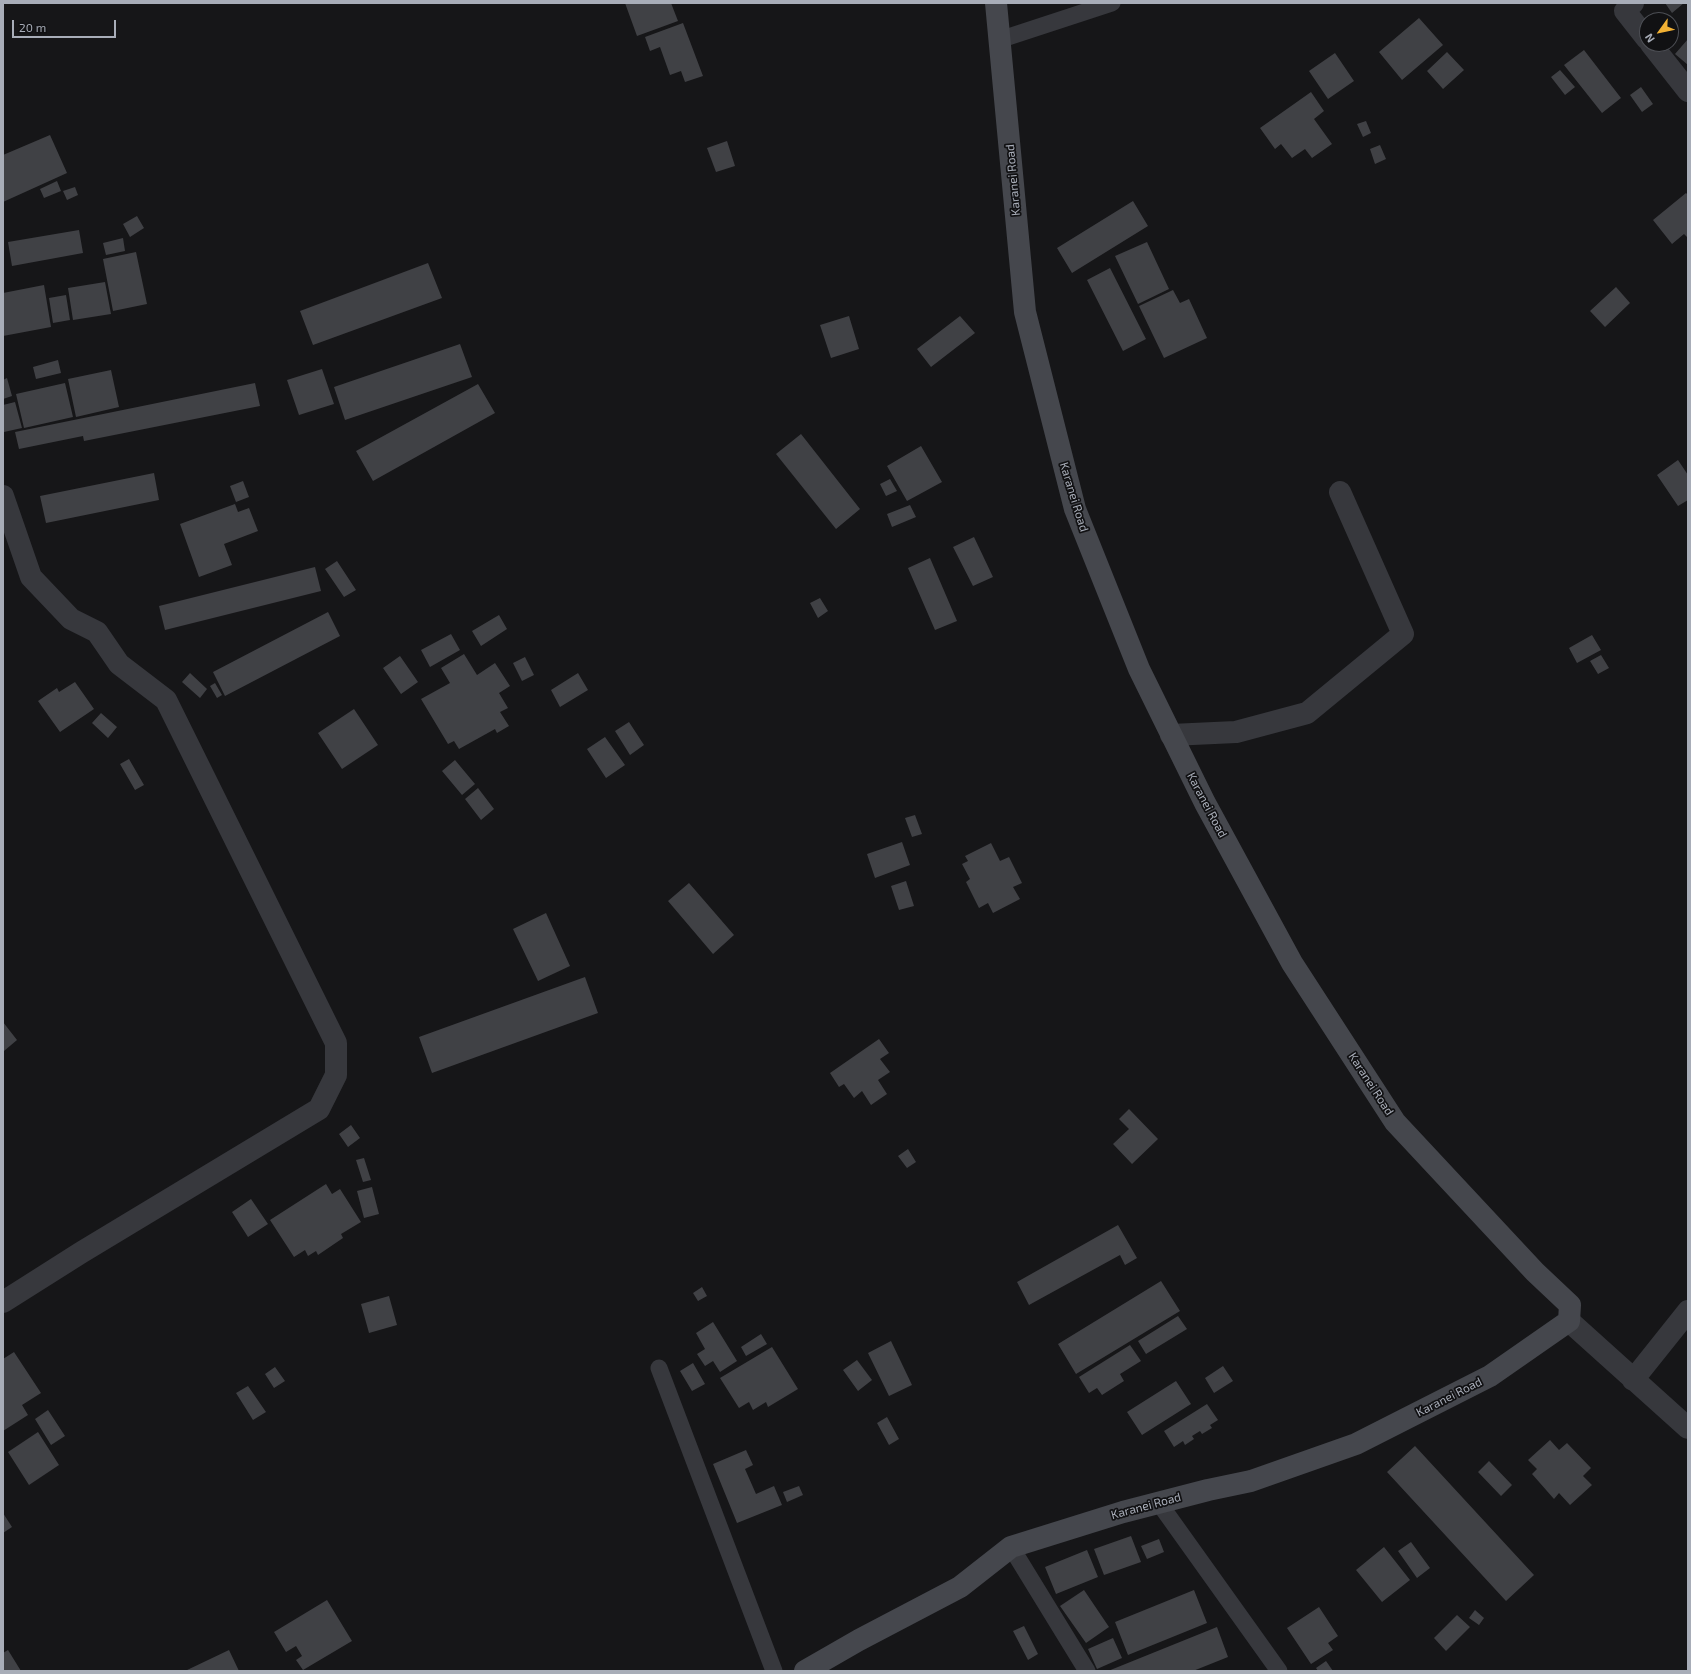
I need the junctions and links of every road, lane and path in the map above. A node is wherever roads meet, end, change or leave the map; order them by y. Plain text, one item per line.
1 (996, 3) edge
2 (1112, 3) edge
3 (1633, 3) edge
4 (1639, 29) edge
5 (999, 40) junction
6 (1657, 52) edge
7 (1688, 91) edge
8 (1340, 492) dead end
9 (3, 496) edge
10 (1171, 735) junction
11 (3, 1302) edge
12 (1688, 1311) edge
13 (1569, 1321) junction
14 (659, 1368) dead end
15 (1633, 1380) junction
16 (1688, 1428) edge
17 (1159, 1503) junction
18 (1012, 1547) junction
19 (774, 1671) edge
20 (805, 1671) edge
21 (1086, 1671) edge
22 (1279, 1671) edge

1 - 5 street, Karanei Road
2 - 5 lane
3 - 4 street
5 - 10 street, Karanei Road
6 - 7 street
8 - 10 street
9 - 11 street
10 - 13 street, Karanei Road
12 - 15 street
13 - 15 street
13 - 17 street, Karanei Road
14 - 19 lane
15 - 16 street
17 - 18 street, Karanei Road
17 - 22 lane
18 - 20 street, Karanei Road
18 - 21 lane

